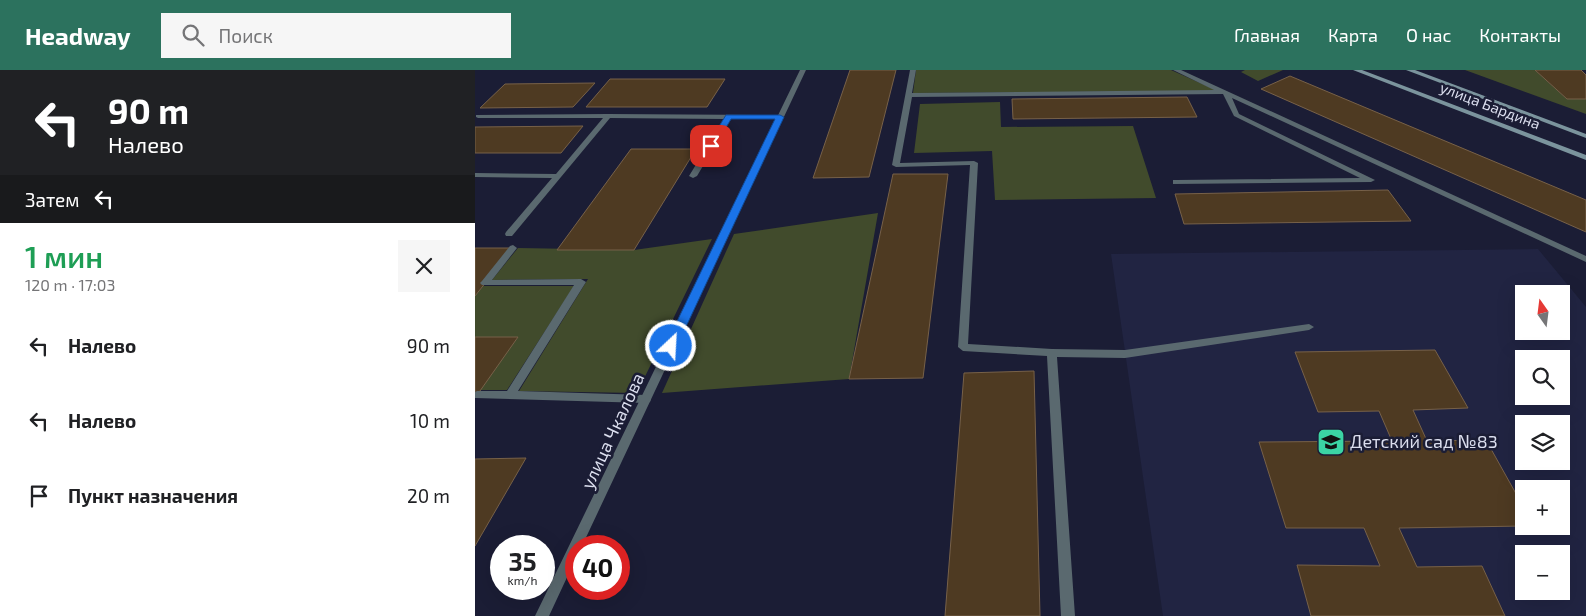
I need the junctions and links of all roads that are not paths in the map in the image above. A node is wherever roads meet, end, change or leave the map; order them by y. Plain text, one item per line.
1 (803, 70) edge
2 (913, 70) edge
3 (1176, 70) edge
4 (1356, 70) edge
5 (1409, 70) edge
6 (1227, 92) junction
7 (909, 95) junction
8 (478, 116) dead end
9 (608, 116) junction
10 (729, 117) junction
11 (780, 117) junction
12 (1586, 136) edge
13 (1586, 158) edge
14 (475, 175) edge
15 (558, 176) junction
16 (693, 176) dead end
17 (1176, 182) dead end
18 (509, 234) dead end
19 (513, 248) dead end
20 (1586, 260) edge
21 (1309, 326) dead end
22 (1052, 353) junction
23 (477, 395) dead end
24 (511, 395) junction
25 (646, 398) junction
26 (542, 616) edge
27 (1068, 616) edge

1 - 11 street, улица Чкалова
2 - 7 street
3 - 6 street
4 - 13 main road, улица Бардина
5 - 12 main road, улица Бардина
6 - 7 street
6 - 17 street
6 - 20 street
7 - 22 street
8 - 9 street
9 - 10 street
9 - 15 street
10 - 11 street
10 - 16 street
11 - 25 street, улица Чкалова
14 - 15 street
15 - 18 street
19 - 24 street
21 - 22 street
22 - 27 street
23 - 24 street
24 - 25 street
25 - 26 street, улица Чкалова

